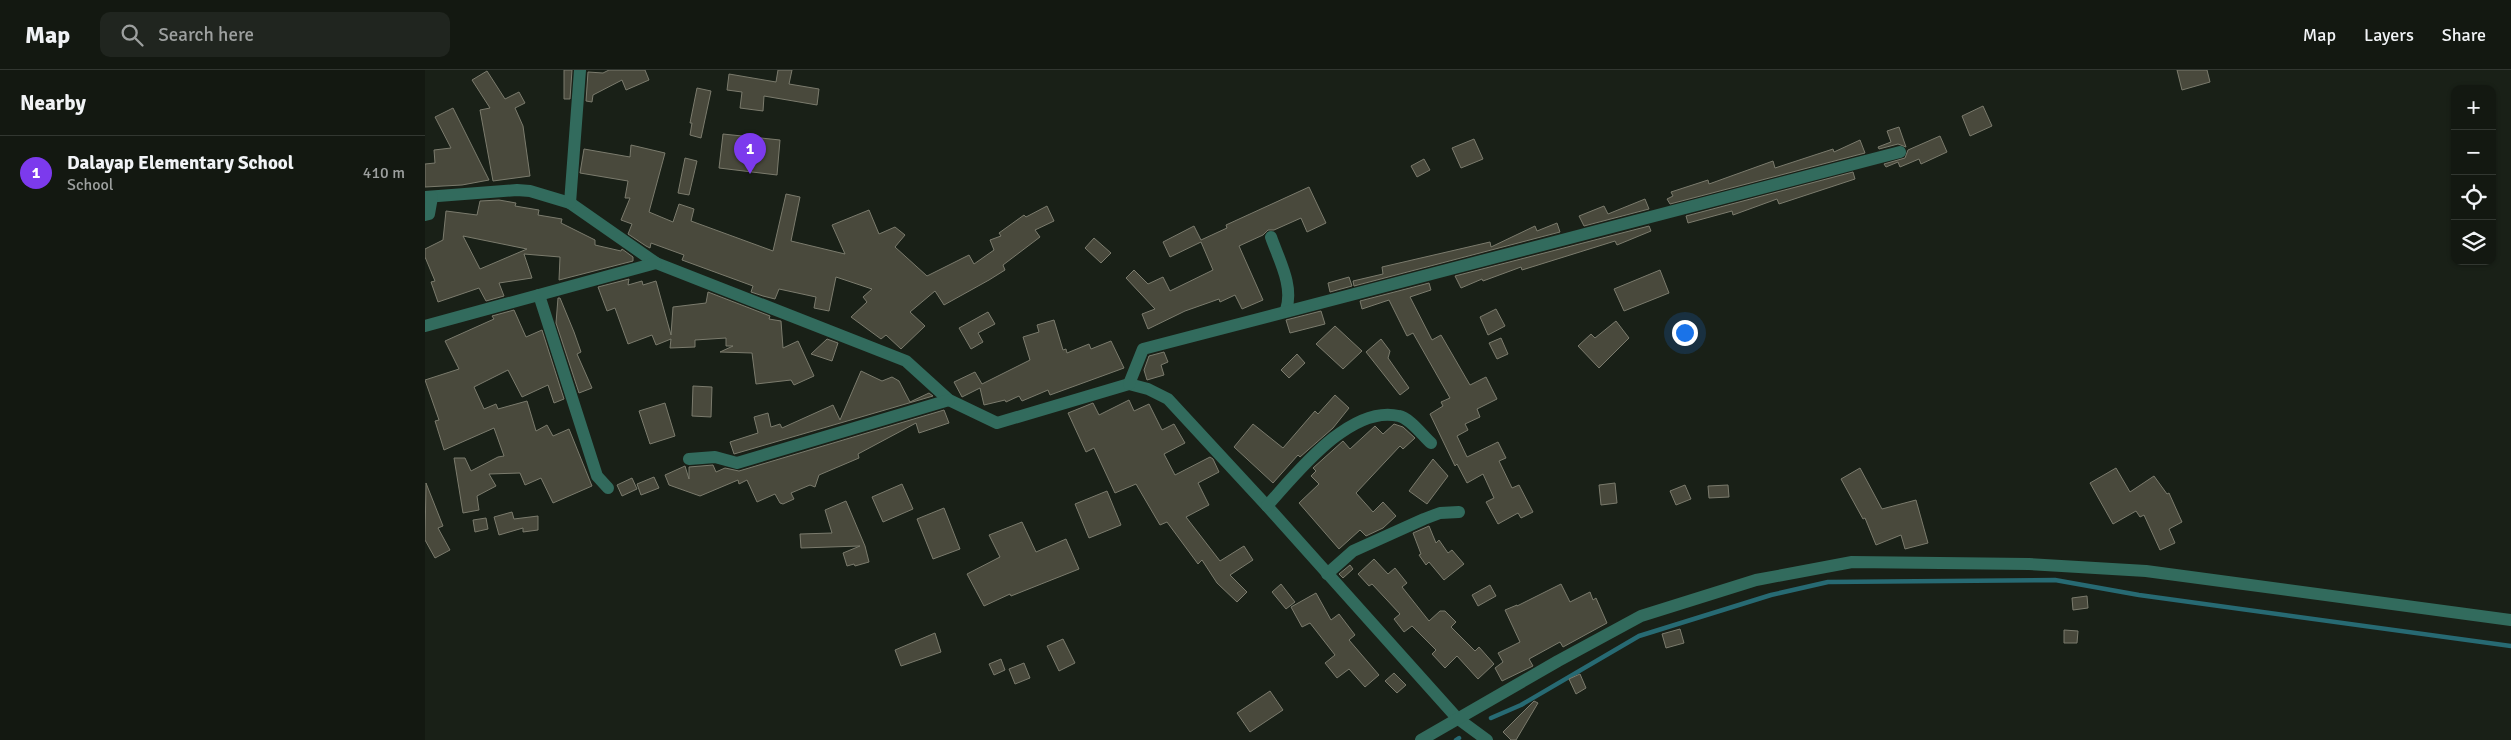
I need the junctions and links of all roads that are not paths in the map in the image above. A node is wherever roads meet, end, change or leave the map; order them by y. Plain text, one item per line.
1 (580, 70) edge
2 (1899, 152) dead end
3 (428, 197) edge
4 (570, 203) junction
5 (425, 215) edge
6 (1271, 237) dead end
7 (655, 263) junction
8 (539, 295) junction
9 (1286, 310) junction
10 (425, 326) edge
11 (1129, 384) junction
12 (949, 400) junction
13 (1431, 444) dead end
14 (689, 459) dead end
15 (608, 488) dead end
16 (1267, 506) junction
17 (1459, 512) dead end
18 (1327, 574) junction
19 (2511, 620) edge
20 (1457, 718) junction
21 (1421, 740) edge
22 (1487, 740) edge

1 - 4 street
2 - 9 street
3 - 4 street
3 - 5 street
4 - 7 street
6 - 9 street
7 - 8 street
7 - 12 street
8 - 10 street
8 - 15 street
9 - 11 street
11 - 12 street
11 - 16 street
12 - 14 street
13 - 16 street
16 - 18 street
17 - 18 street
18 - 20 street
19 - 20 street
20 - 21 street
20 - 22 street

